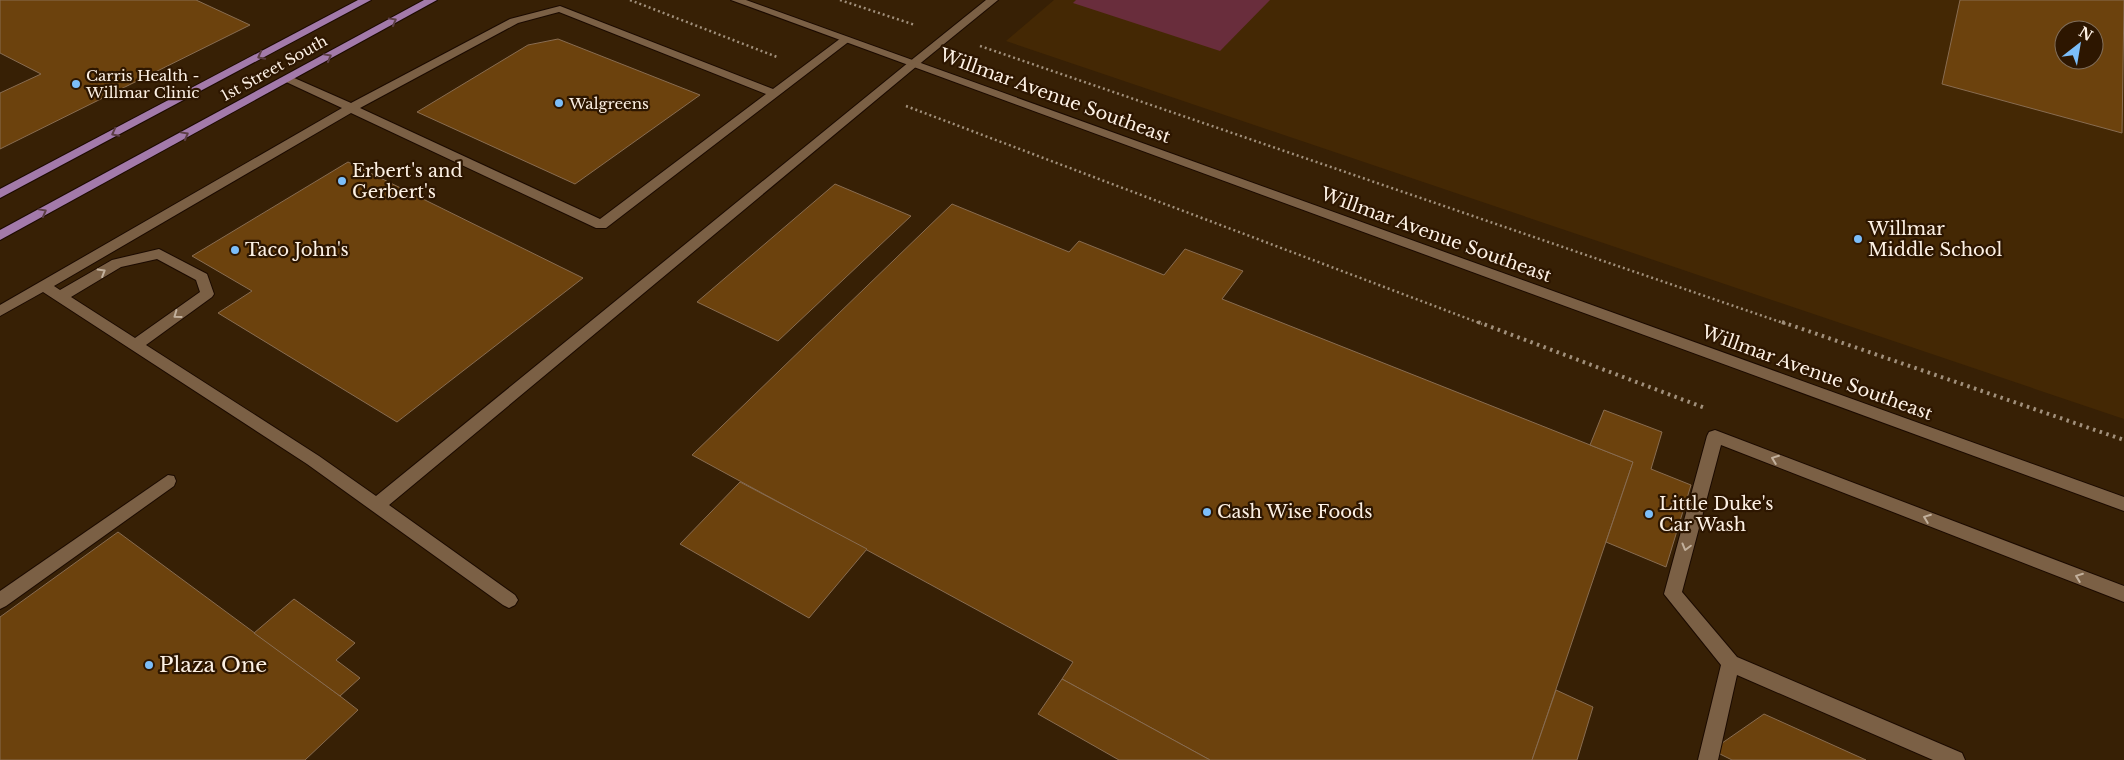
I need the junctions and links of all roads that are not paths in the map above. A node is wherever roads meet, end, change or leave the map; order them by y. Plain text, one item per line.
1 (366, 0) edge
2 (432, 0) edge
3 (736, 0) edge
4 (993, 0) edge
5 (845, 40) junction
6 (913, 64) junction
7 (288, 79) junction
8 (774, 93) junction
9 (351, 108) junction
10 (0, 194) edge
11 (0, 236) edge
12 (43, 286) junction
13 (60, 297) junction
14 (0, 311) edge
15 (135, 346) junction
16 (168, 481) dead end
17 (2124, 504) edge
18 (376, 506) junction
19 (2124, 594) edge
20 (509, 600) dead end
21 (0, 601) edge
22 (1731, 663) junction
23 (1708, 760) edge
24 (1955, 760) edge

1 -> 10 main road, 1st Street South
7 -> 2 main road, 1st Street South
3 - 5 main road, Willmar Avenue Southeast
4 - 6 main road
5 - 6 main road, Willmar Avenue Southeast
5 - 8 main road
6 - 17 main road, Willmar Avenue Southeast
6 - 18 main road
7 - 9 main road
11 -> 7 main road, 1st Street South
8 - 9 main road
8 - 9 main road
9 - 12 main road
12 - 13 main road
12 - 14 main road
13 - 15 main road
13 -> 15 main road
15 - 18 main road
16 - 21 main road
18 - 20 main road
19 -> 22 main road
22 - 23 main road
22 - 24 main road

